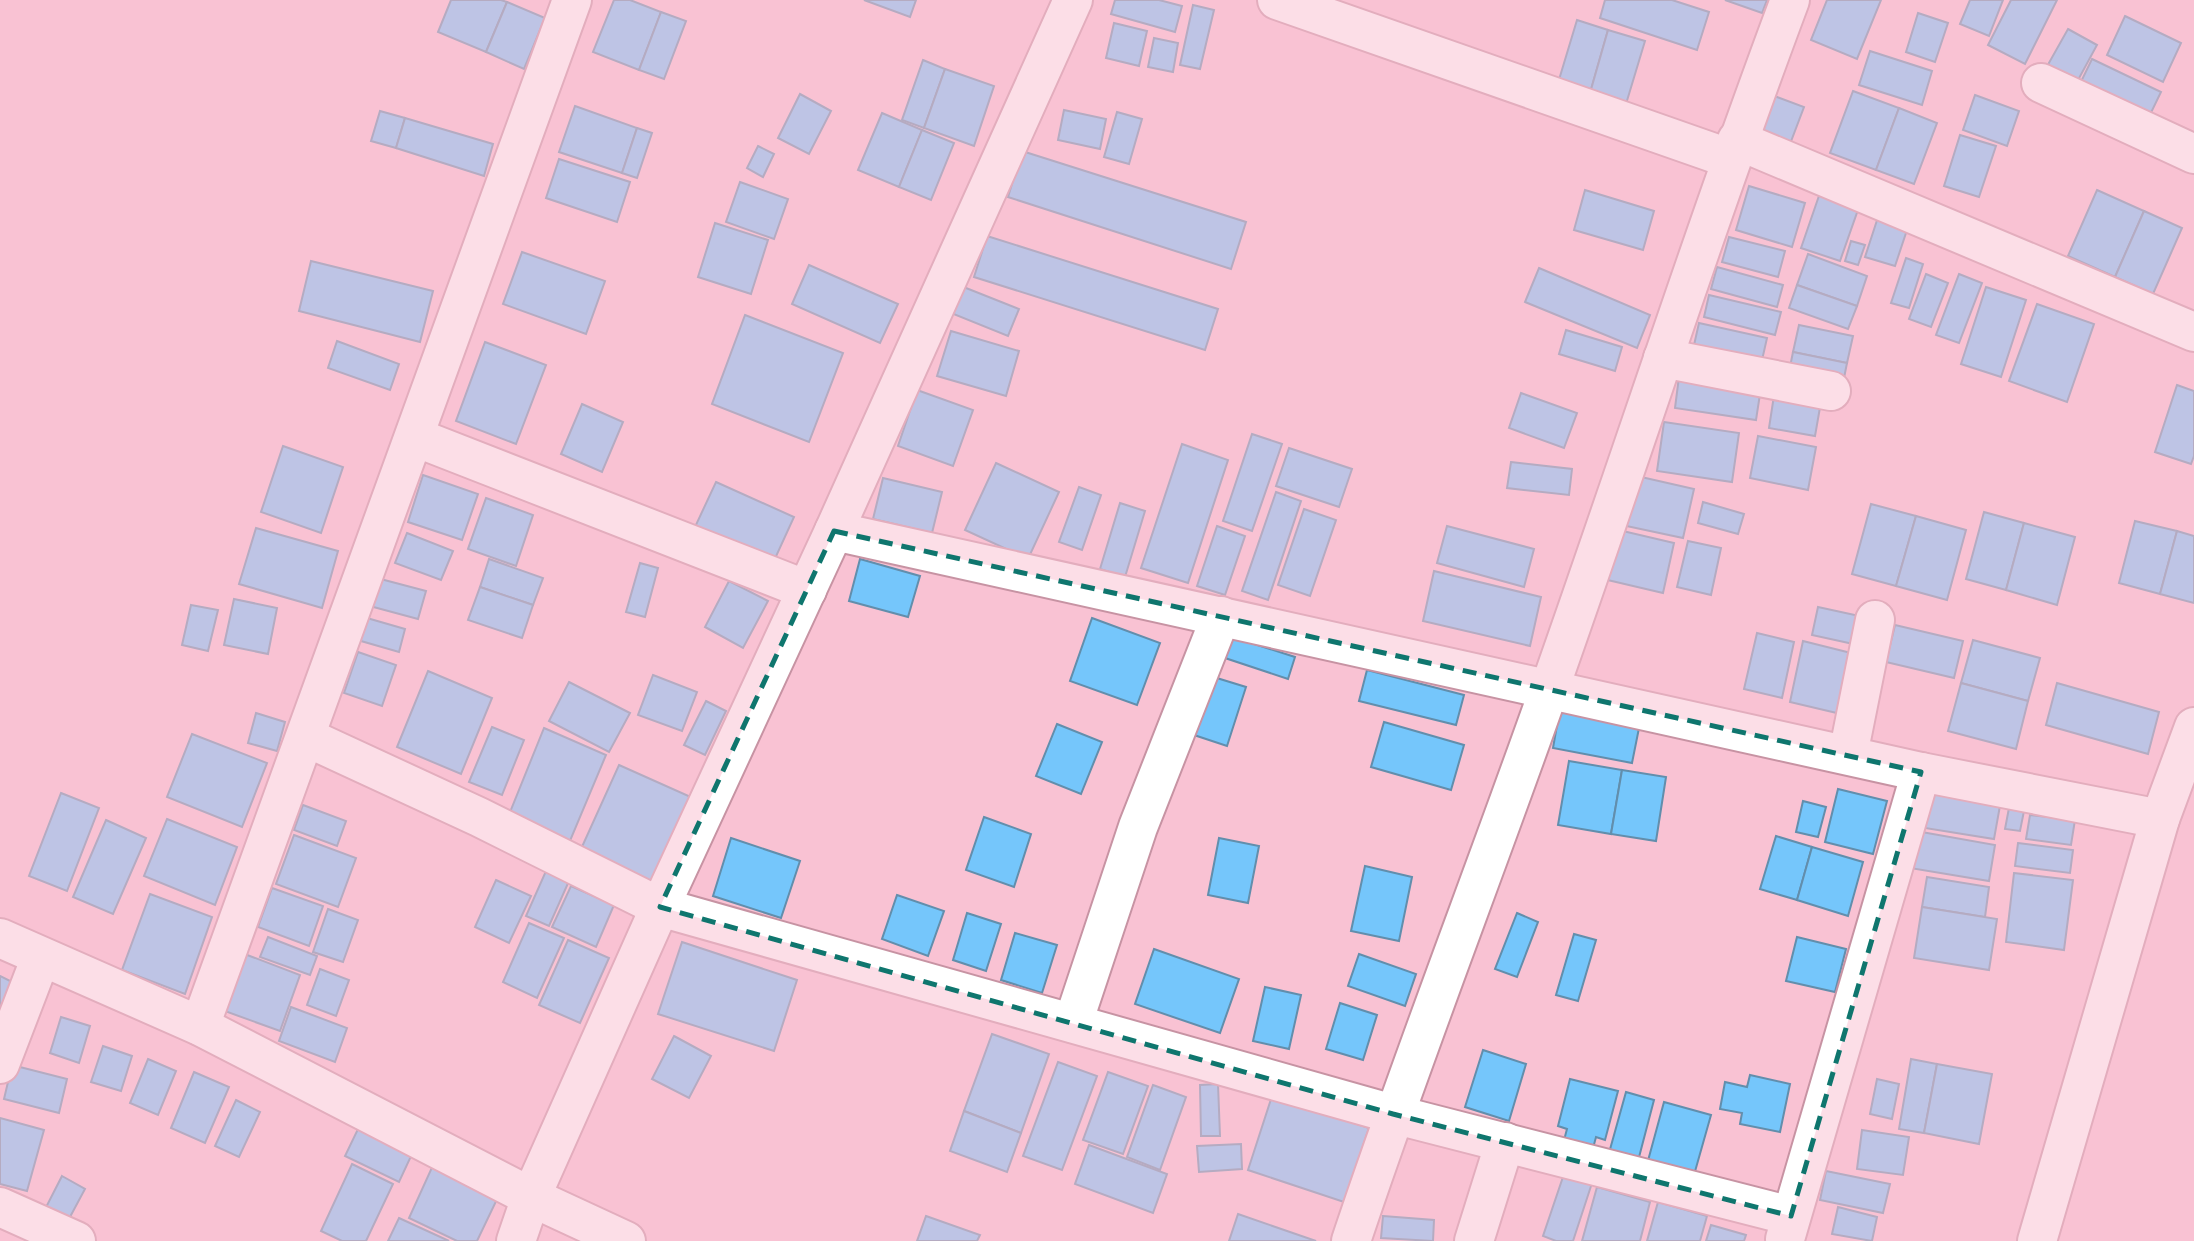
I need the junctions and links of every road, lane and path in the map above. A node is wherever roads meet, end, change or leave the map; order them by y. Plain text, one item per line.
1 (572, 0) edge
2 (1073, 0) edge
3 (1277, 0) edge
4 (1790, 0) edge
5 (2041, 83) dead end
6 (1734, 150) junction
7 (2194, 154) edge
8 (2194, 332) edge
9 (1663, 358) junction
10 (1831, 391) dead end
11 (415, 437) junction
12 (834, 531) junction
13 (807, 590) junction
14 (1221, 616) junction
15 (1875, 620) dead end
16 (1549, 689) junction
17 (2194, 727) edge
18 (306, 737) junction
19 (1847, 755) junction
20 (1921, 772) junction
21 (2161, 819) junction
22 (660, 907) junction
23 (0, 938) edge
24 (41, 957) junction
25 (1073, 1023) junction
26 (200, 1026) junction
27 (0, 1064) edge
28 (1393, 1114) junction
29 (1505, 1143) junction
30 (531, 1197) junction
31 (0, 1207) edge
32 (1788, 1228) edge
33 (76, 1241) edge
34 (516, 1241) edge
35 (626, 1241) edge
36 (1351, 1241) edge
37 (1474, 1241) edge
38 (2037, 1241) edge

1 - 11 street
2 - 12 street
3 - 6 street
4 - 6 street
5 - 7 street
6 - 8 street
6 - 9 street
9 - 10 street
9 - 16 street
11 - 13 street
11 - 18 street
12 - 13 street
12 - 14 street
13 - 22 street
14 - 16 street
14 - 25 street
15 - 19 street
16 - 19 street
16 - 28 street
17 - 21 street
18 - 22 street
18 - 26 street
19 - 20 street
20 - 21 street
20 - 32 street
21 - 38 street
22 - 25 street
22 - 30 street
23 - 24 street
24 - 26 street
24 - 27 street
25 - 28 street
26 - 30 street
28 - 29 street
28 - 36 street
29 - 32 street
29 - 37 street
30 - 34 street
30 - 35 street
31 - 33 street

